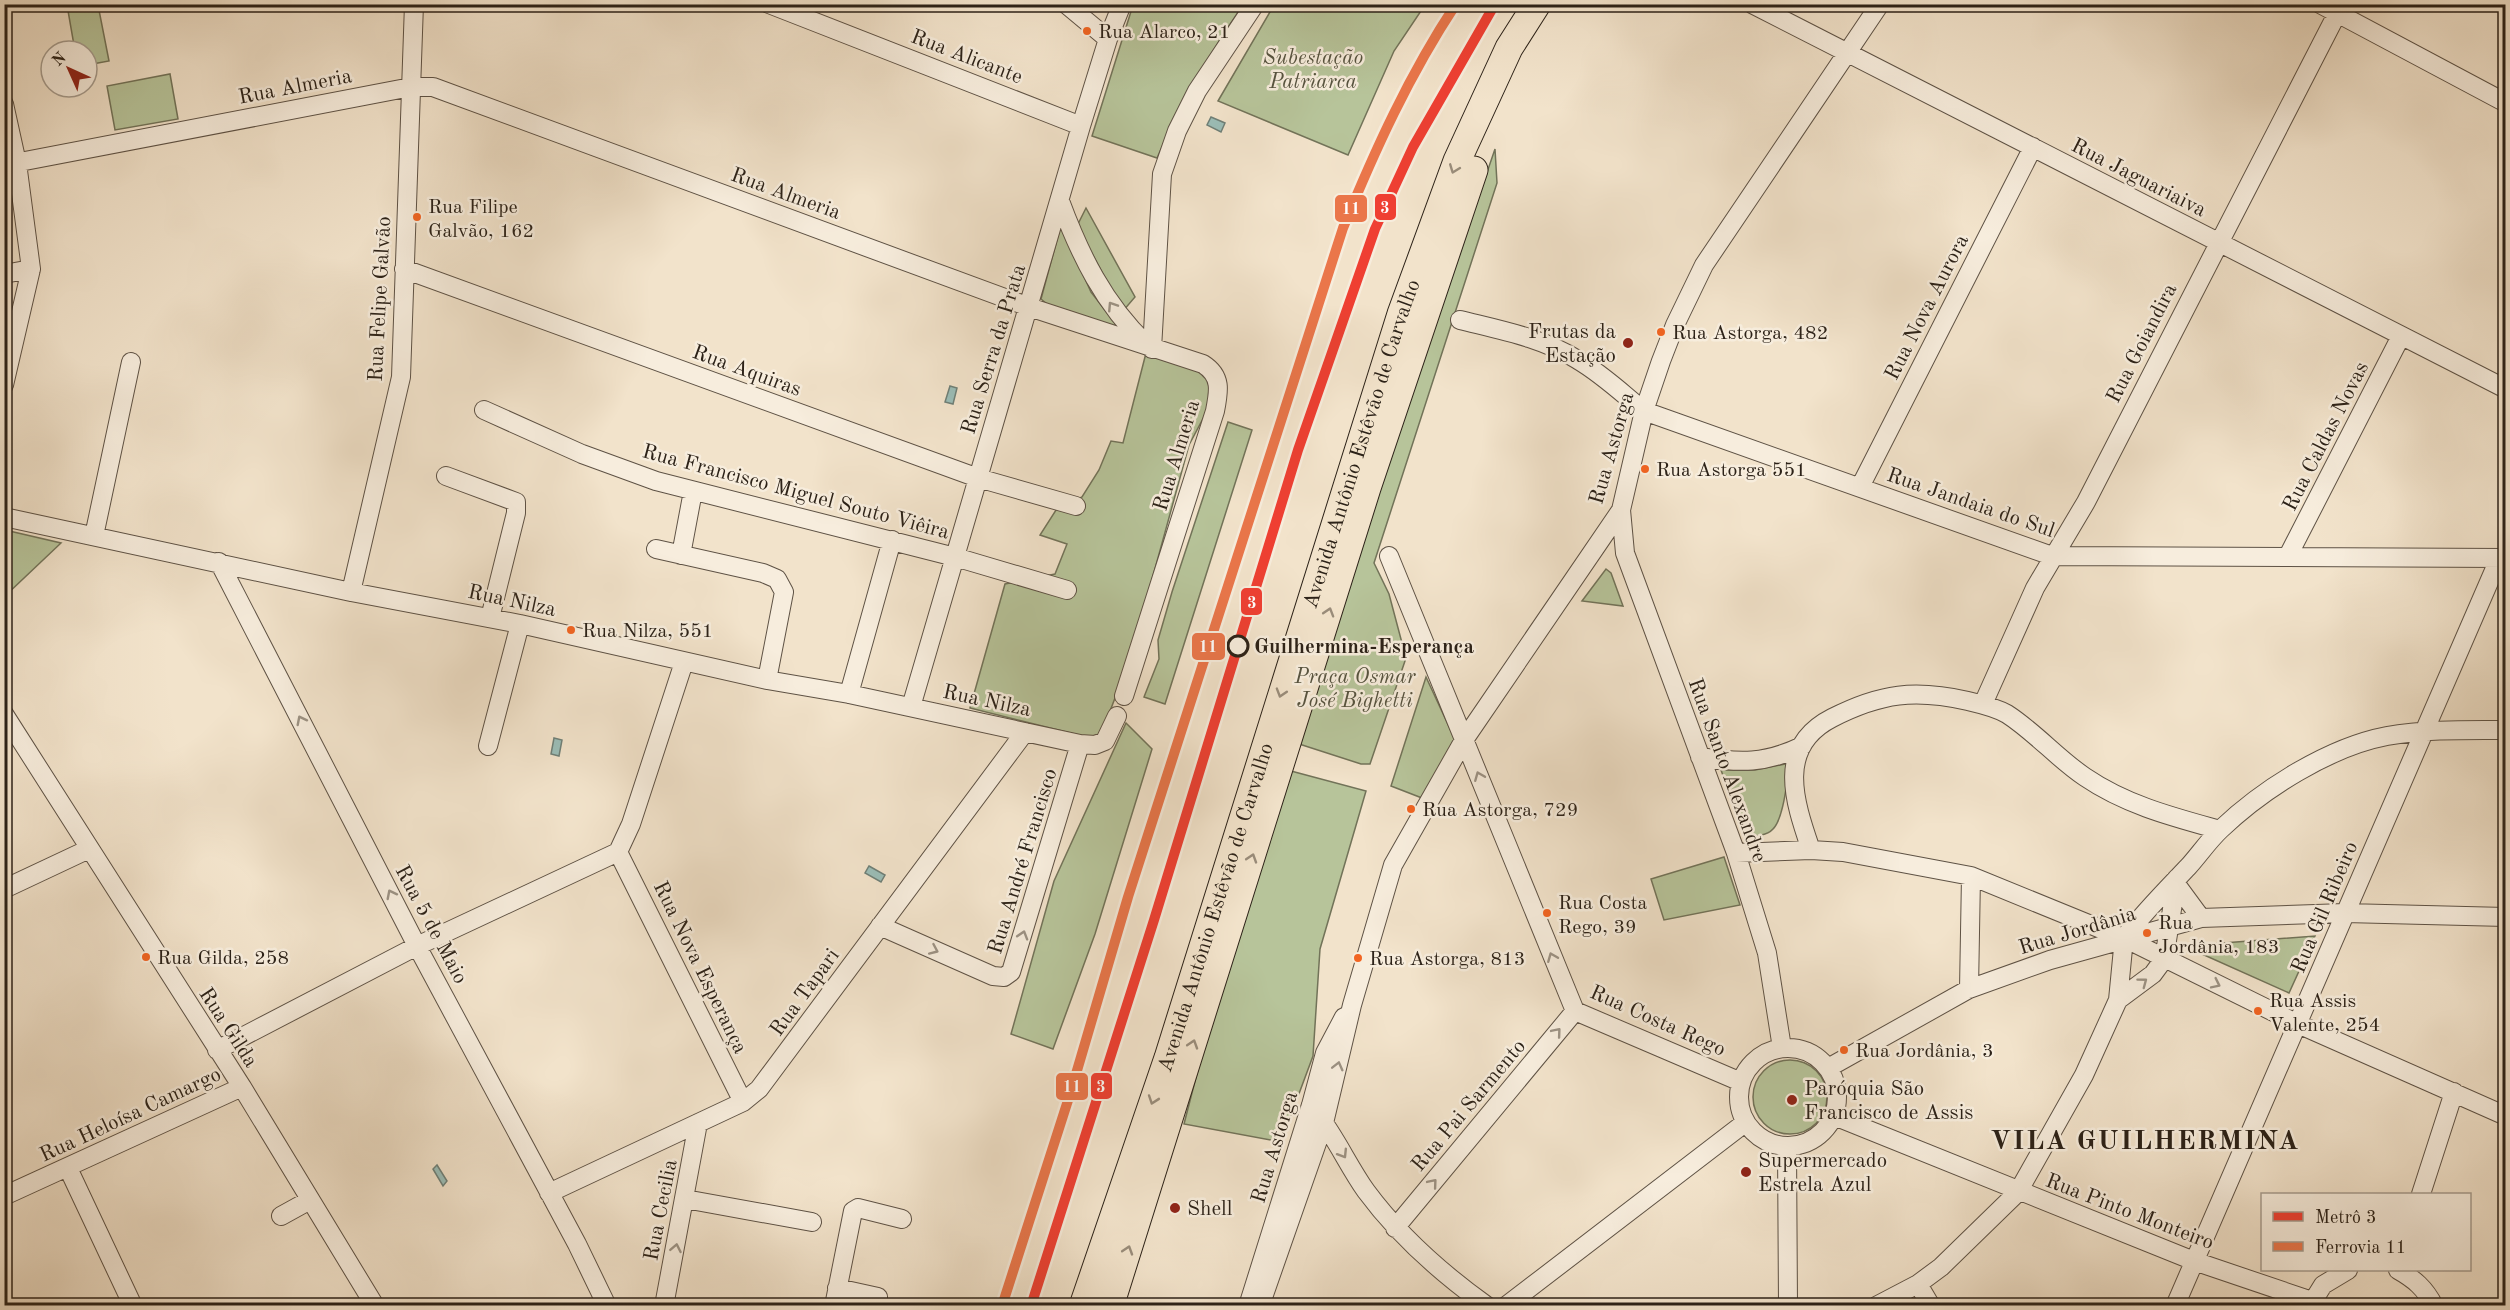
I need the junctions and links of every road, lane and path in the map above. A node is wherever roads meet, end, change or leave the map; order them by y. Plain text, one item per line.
1 (414, 4) edge
2 (769, 4) edge
3 (1066, 4) edge
4 (1122, 4) edge
5 (1255, 4) edge
6 (1537, 4) edge
7 (1557, 4) edge
8 (1752, 4) edge
9 (1880, 4) edge
10 (2320, 4) edge
11 (2340, 9) edge
12 (1108, 39) junction
13 (1847, 53) junction
14 (411, 87) junction
15 (2505, 103) edge
16 (4, 104) edge
17 (1081, 126) junction
18 (2033, 147) junction
19 (11, 164) edge
20 (1060, 201) junction
21 (2217, 242) junction
22 (31, 269) junction
23 (404, 269) junction
24 (4, 274) edge
25 (1029, 307) junction
26 (1460, 320) dead end
27 (2401, 336) junction
28 (1152, 349) junction
29 (131, 362) dead end
30 (4, 386) edge
31 (2505, 390) edge
32 (484, 410) dead end
33 (1644, 411) junction
34 (446, 476) dead end
35 (978, 478) junction
36 (1860, 488) junction
37 (693, 491) junction
38 (1076, 506) dead end
39 (1621, 510) junction
40 (4, 517) edge
41 (94, 536) junction
42 (892, 540) junction
43 (656, 549) dead end
44 (681, 555) junction
45 (1389, 556) dead end
46 (2052, 556) junction
47 (2288, 556) junction
48 (955, 557) junction
49 (2502, 558) edge
50 (219, 562) junction
51 (1066, 590) dead end
52 (351, 592) junction
53 (490, 618) junction
54 (520, 624) junction
55 (684, 662) junction
56 (767, 681) junction
57 (849, 694) junction
58 (1124, 696) dead end
59 (1983, 704) junction
60 (911, 707) junction
61 (4, 714) edge
62 (1117, 716) dead end
63 (2505, 730) edge
64 (2424, 731) junction
65 (1025, 732) junction
66 (1464, 740) junction
67 (1080, 744) junction
68 (488, 746) dead end
69 (1802, 746) junction
70 (1700, 757) junction
71 (2220, 830) junction
72 (89, 849) junction
73 (1811, 850) junction
74 (618, 852) junction
75 (1736, 853) junction
76 (1971, 876) junction
77 (2177, 881) junction
78 (4, 889) edge
79 (2345, 913) junction
80 (2505, 917) edge
81 (2201, 918) junction
82 (2169, 925) junction
83 (880, 927) junction
84 (2123, 938) junction
85 (417, 945) junction
86 (2164, 959) junction
87 (1969, 989) junction
88 (2118, 1000) junction
89 (1352, 1005) junction
90 (1575, 1011) junction
91 (2298, 1024) junction
92 (1782, 1048) junction
93 (217, 1050) junction
94 (1828, 1068) junction
95 (1741, 1082) junction
96 (242, 1087) junction
97 (2454, 1092) junction
98 (743, 1102) junction
99 (1311, 1105) junction
100 (1834, 1116) junction
101 (2505, 1116) edge
102 (1746, 1122) junction
103 (698, 1123) junction
104 (1324, 1123) junction
105 (1787, 1146) junction
106 (68, 1168) junction
107 (2018, 1192) junction
108 (549, 1193) junction
109 (2421, 1193) edge
110 (4, 1196) edge
111 (686, 1199) junction
112 (310, 1200) junction
113 (281, 1216) dead end
114 (902, 1219) dead end
115 (812, 1222) dead end
116 (1395, 1228) junction
117 (2194, 1261) junction
118 (2345, 1271) edge
119 (2401, 1271) edge
120 (1918, 1284) junction
121 (835, 1297) edge
122 (878, 1297) dead end
123 (2311, 1303) edge
124 (133, 1305) edge
125 (375, 1305) edge
126 (607, 1305) edge
127 (664, 1305) edge
128 (1083, 1305) edge
129 (1110, 1305) edge
130 (1248, 1305) edge
131 (1260, 1305) edge
132 (1487, 1305) edge
133 (1506, 1305) edge
134 (1788, 1305) edge
135 (1876, 1305) edge
136 (1931, 1305) edge
137 (2175, 1305) edge
138 (2434, 1305) edge

1 - 14 street, Rua Felipe Galvão
2 - 17 street, Rua Alicante
3 - 12 street
4 - 12 street, Rua Serra da Prata
5 - 28 street
6 -> 128 highway, Avenida Antônio Estêvão de Carvalho
129 -> 7 highway, Avenida Antônio Estêvão de Carvalho
8 - 13 street, Rua Jaguariaiva
9 - 13 street, Rua Astorga
10 - 11 street
11 - 15 street
11 - 21 street, Rua Goiandira
12 - 17 street, Rua Serra da Prata
13 - 18 street, Rua Jaguariaiva
13 - 33 street, Rua Astorga
14 - 19 street, Rua Almeria
14 - 23 street, Rua Felipe Galvão
14 - 25 street, Rua Almeria
16 - 19 street
17 - 20 street, Rua Serra da Prata
18 - 21 street, Rua Jaguariaiva
18 - 36 street, Rua Nova Aurora
19 - 22 street
20 - 25 street, Rua Serra da Prata
28 -> 20 street
21 - 27 street, Rua Jaguariaiva
21 - 46 street, Rua Goiandira
22 - 24 street
22 - 30 street
23 - 35 street, Rua Aquiras
23 - 52 street, Rua Felipe Galvão
25 - 28 street, Rua Almeria
25 - 35 street, Rua Serra da Prata
26 - 33 street, Rua Jandaia do Sul
27 - 31 street, Rua Jaguariaiva
27 - 47 street, Rua Caldas Novas
28 - 58 street, Rua Almeria
29 - 41 street
32 - 37 street, Rua Francisco Miguel Souto Viêira
33 - 36 street, Rua Jandaia do Sul
33 - 39 street, Rua Astorga
34 - 53 street
35 - 38 street, Rua Aquiras
35 - 48 street, Rua Serra da Prata
36 - 46 street, Rua Jandaia do Sul
37 - 42 street, Rua Francisco Miguel Souto Viêira
37 - 44 street
39 - 66 street, Rua Astorga
39 - 70 street, Rua Santo Alexandre
40 - 41 street, Rua Nilza
41 - 50 street, Rua Nilza
42 - 48 street, Rua Francisco Miguel Souto Viêira
42 - 57 street
43 - 44 street
44 - 56 street
45 - 66 street, Rua Costa Rego
46 - 47 street, Rua Jandaia do Sul
46 - 59 street, Rua Goiandira
47 - 49 street, Rua Jandaia do Sul
48 - 51 street, Rua Francisco Miguel Souto Viêira
48 - 60 street, Rua Serra da Prata
49 - 64 street, Rua Gil Ribeiro
50 - 52 street, Rua Nilza
85 -> 50 street, Rua 5 de Maio
52 - 53 street, Rua Nilza
53 - 54 street, Rua Nilza
54 - 55 street, Rua Nilza
54 - 68 street
55 - 56 street, Rua Nilza
55 - 74 street
56 - 57 street, Rua Nilza
57 - 60 street, Rua Nilza
59 - 69 street
59 - 71 street
60 - 65 street, Rua Nilza
61 - 72 street, Rua Gilda
62 - 67 street
63 - 64 street
64 - 71 street
64 - 79 street, Rua Gil Ribeiro
65 - 67 street, Rua Nilza
65 - 83 street, Rua Tapari
66 - 89 street, Rua Astorga
90 -> 66 street, Rua Costa Rego
83 -> 67 street, Rua André Francisco
69 - 70 street
69 - 73 street
70 - 75 street, Rua Santo Alexandre
71 - 77 street
72 - 78 street
72 - 93 street, Rua Gilda
73 - 75 street
73 - 76 street
74 - 85 street
74 - 98 street, Rua Nova Esperança
75 - 92 street, Rua Santo Alexandre
76 - 84 street
76 - 87 street
77 - 81 street
77 - 82 street
77 - 84 street
79 - 80 street, Rua Jordânia
79 - 81 street, Rua Jordânia
79 - 91 street, Rua Gil Ribeiro
81 - 82 street, Rua Jordânia
82 - 84 street, Rua Jordânia
82 - 86 street
83 - 98 street, Rua Tapari
84 - 86 street
84 - 87 street, Rua Jordânia
84 - 88 street
85 - 93 street
85 - 108 street, Rua 5 de Maio
88 -> 86 street
86 -> 91 street
87 - 94 street, Rua Jordânia
88 - 107 street
89 - 99 street, Rua Astorga
104 -> 89 street, Rua Astorga
90 - 95 street, Rua Costa Rego
116 -> 90 street, Rua Pai Sarmento
91 - 97 street
91 - 117 street, Rua Gil Ribeiro
92 - 94 street
92 - 95 street
93 - 96 street, Rua Gilda
94 - 100 street
95 - 102 street
96 - 106 street, Rua Heloísa Camargo
96 - 112 street, Rua Gilda
97 - 101 street
97 - 109 street
98 - 103 street, Rua Tapari
99 - 104 street
99 - 130 street, Rua Astorga
100 - 105 street
100 - 107 street, Rua Pinto Monteiro
102 - 105 street
102 - 133 street
103 - 108 street, Rua Tapari
103 - 111 street, Rua Cecilia
104 -> 116 street
104 - 131 street, Rua Astorga
105 - 134 street
106 - 110 street, Rua Heloísa Camargo
106 - 124 street
107 - 117 street, Rua Pinto Monteiro
107 - 120 street
108 - 126 street, Rua 5 de Maio
111 - 115 street
127 -> 111 street, Rua Cecilia
112 - 113 street
112 - 125 street, Rua Gilda
114 - 121 street
116 - 132 street
117 - 123 street, Rua Pinto Monteiro
117 - 137 street, Rua Gil Ribeiro
118 - 123 street
119 - 138 street
120 - 135 street
120 - 136 street
121 - 122 street

